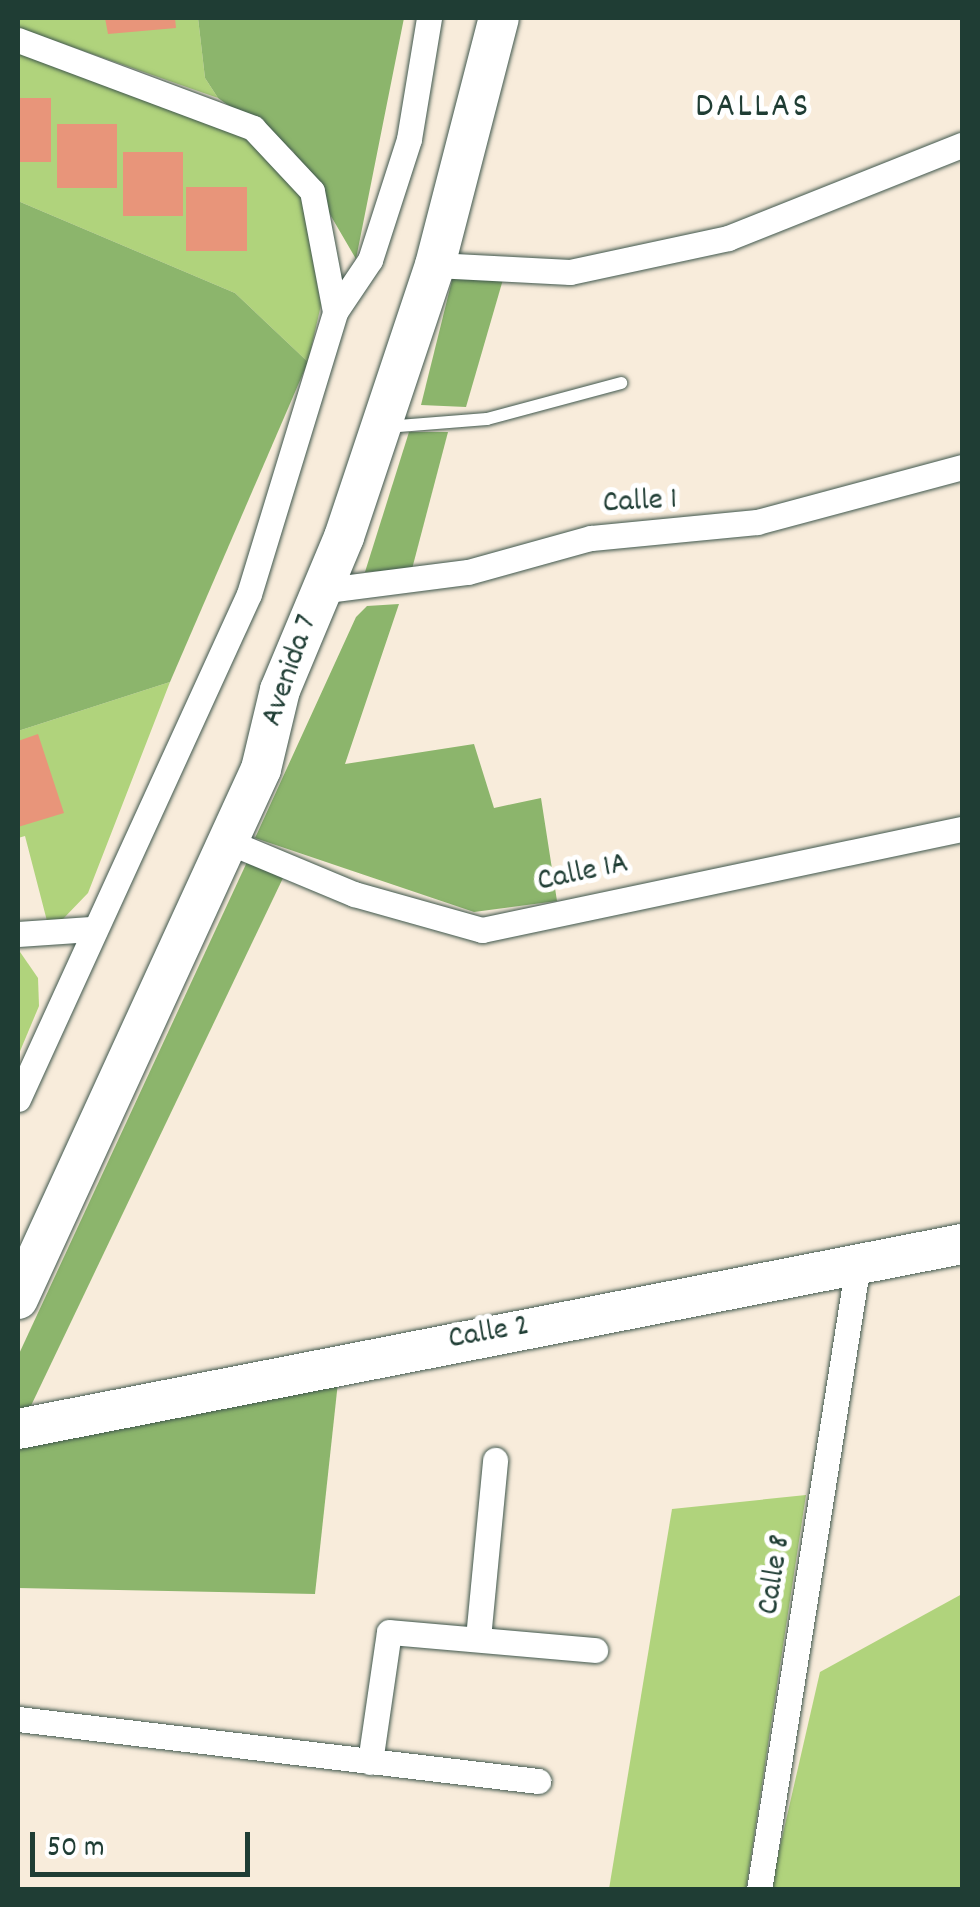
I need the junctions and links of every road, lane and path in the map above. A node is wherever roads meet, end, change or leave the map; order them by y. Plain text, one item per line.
1 (429, 18) edge
2 (499, 18) edge
3 (18, 40) edge
4 (962, 144) edge
5 (435, 265) junction
6 (335, 312) junction
7 (621, 384) dead end
8 (384, 427) junction
9 (962, 466) edge
10 (319, 592) junction
11 (962, 829) edge
12 (228, 842) junction
13 (91, 928) junction
14 (18, 934) edge
15 (18, 1099) edge
16 (962, 1244) edge
17 (857, 1270) junction
18 (18, 1299) edge
19 (18, 1430) edge
20 (495, 1460) dead end
21 (478, 1638) junction
22 (595, 1650) dead end
23 (18, 1719) edge
24 (370, 1762) junction
25 (538, 1780) dead end
26 (759, 1890) edge

1 - 6 street
2 - 5 main road, Avenida 7
3 - 6 street
4 - 5 street
5 - 8 main road, Avenida 7
6 - 13 street
7 - 8 lane
8 - 10 main road, Avenida 7
9 - 10 street, Calle 1
10 - 12 main road, Avenida 7
11 - 12 street, Calle 1A
12 - 18 main road, Avenida 7
13 - 14 street
13 - 15 street
16 - 17 main road, Calle 2
17 - 19 main road, Calle 2
17 - 26 street, Calle 8
20 - 21 street
21 - 22 street
21 - 24 street
23 - 24 street
24 - 25 street

